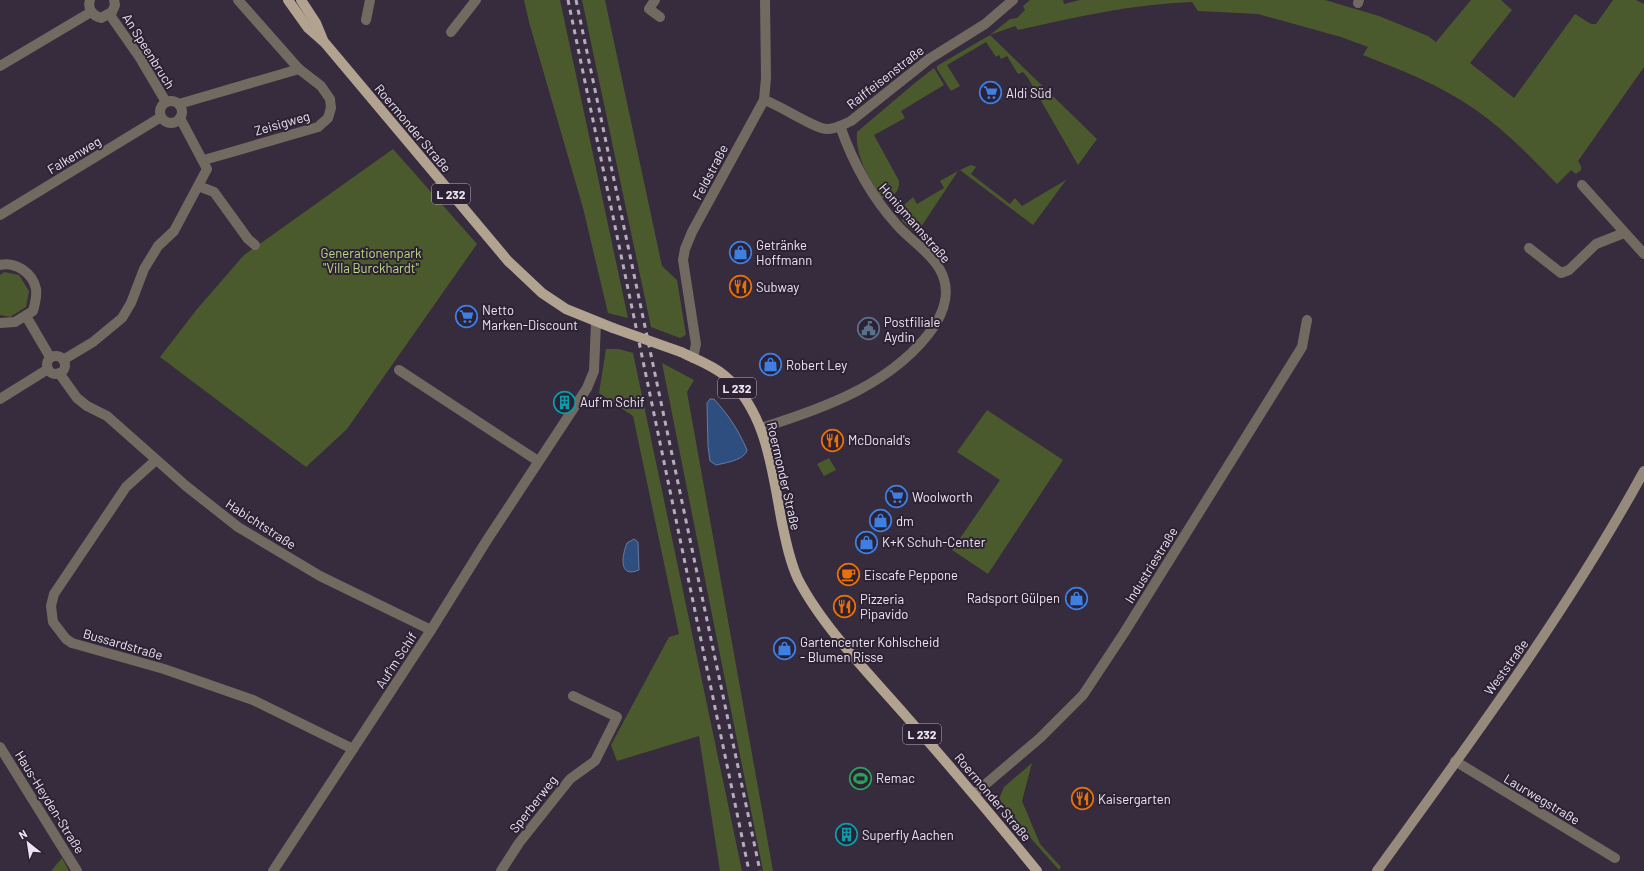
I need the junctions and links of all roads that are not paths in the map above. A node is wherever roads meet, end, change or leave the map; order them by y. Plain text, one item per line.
1 (90, 0) edge
2 (114, 0) edge
3 (238, 0) edge
4 (288, 0) edge
5 (301, 0) edge
6 (370, 0) edge
7 (655, 0) edge
8 (765, 0) edge
9 (1013, 0) edge
10 (470, 2) edge
11 (91, 12) junction
12 (110, 15) junction
13 (660, 17) dead end
14 (366, 20) dead end
15 (451, 32) dead end
16 (325, 43) junction
17 (0, 66) edge
18 (299, 69) junction
19 (764, 100) junction
20 (166, 102) junction
21 (178, 104) junction
22 (161, 117) junction
23 (180, 118) junction
24 (840, 126) junction
25 (204, 160) junction
26 (1582, 185) dead end
27 (198, 186) junction
28 (0, 215) edge
29 (1624, 233) junction
30 (255, 245) dead end
31 (1528, 248) dead end
32 (1644, 254) edge
33 (0, 265) edge
34 (26, 316) junction
35 (1307, 320) dead end
36 (596, 322) junction
37 (0, 323) edge
38 (50, 357) junction
39 (694, 358) junction
40 (63, 360) junction
41 (48, 369) junction
42 (399, 370) dead end
43 (59, 373) junction
44 (0, 399) edge
45 (761, 428) junction
46 (156, 460) junction
47 (538, 461) junction
48 (1644, 471) edge
49 (431, 630) junction
50 (573, 696) dead end
51 (0, 747) edge
52 (353, 749) junction
53 (1455, 761) junction
54 (974, 794) junction
55 (1615, 858) dead end
56 (1035, 870) edge
57 (77, 871) edge
58 (272, 871) edge
59 (500, 871) edge
60 (1377, 871) edge

1 - 11 street
2 - 12 street, An Speenbruch
3 - 18 street, Zeisigweg
4 - 16 main road, Roermonder Straße / L 232
5 - 16 main road, Roermonder Straße / L 232
6 - 14 street
7 - 13 street
8 - 19 street, Feldstraße
9 - 24 street, Raiffeisenstraße
10 - 15 street
11 - 12 street, An Speenbruch
11 - 17 street
12 - 20 street, An Speenbruch
16 - 36 main road, Roermonder Straße / L 232
18 - 21 street
18 - 25 street, Zeisigweg
19 - 24 street, Raiffeisenstraße
19 - 39 street, Feldstraße
20 - 21 street, An Speenbruch
20 - 22 street, An Speenbruch
21 - 23 street, An Speenbruch
22 - 23 street
22 - 28 street, Falkenweg
23 - 25 street, An Speenbruch
24 - 45 street, Honigmannstraße
25 - 27 street
26 - 29 street
27 - 30 street
27 - 40 street
29 - 31 street
29 - 32 street
33 - 34 street
34 - 37 street
34 - 38 street
35 - 54 street, Industriestraße
36 - 39 main road, Roermonder Straße / L 232, bridge
36 - 47 street, Auf'm Schif
38 - 40 street
38 - 41 street
39 - 45 main road, Roermonder Straße / L 232
40 - 43 street
41 - 43 street
41 - 44 street
42 - 47 street
43 - 46 street, Habichtstraße
45 - 54 main road, Roermonder Straße / L 232
46 - 49 street, Habichtstraße
46 - 52 street, Bussardstraße
47 - 49 street, Auf'm Schif
48 - 53 main road, Weststraße
49 - 52 street, Auf'm Schif
50 - 59 street, Sperberweg
51 - 57 street, Haus-Heyden-Straße
52 - 58 street, Auf'm Schif
53 - 55 street, Laurwegstraße
53 - 60 main road, Weststraße
54 - 56 main road, Roermonder Straße / L 232

